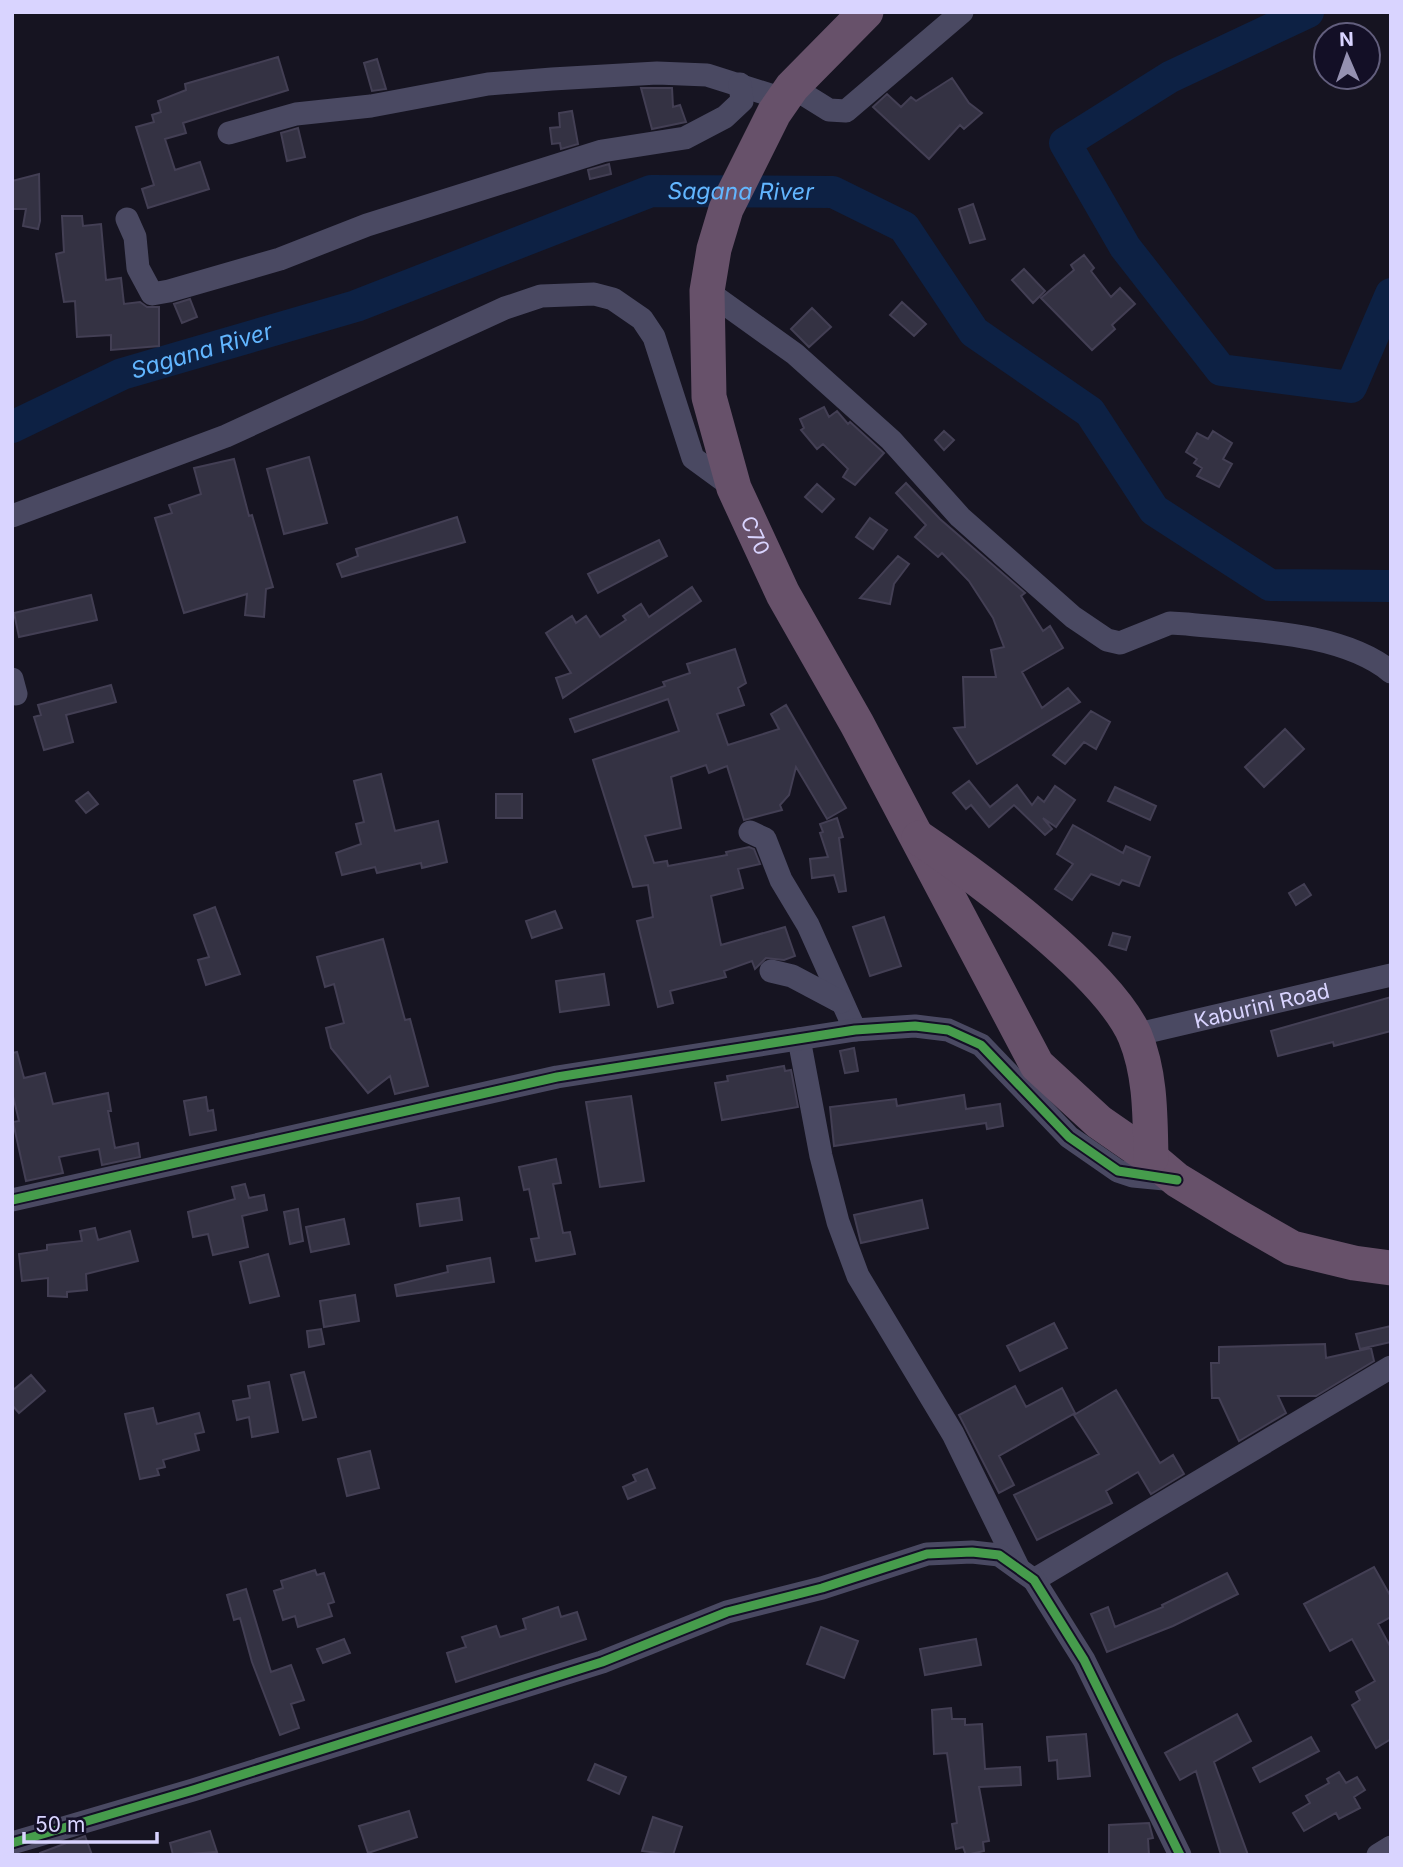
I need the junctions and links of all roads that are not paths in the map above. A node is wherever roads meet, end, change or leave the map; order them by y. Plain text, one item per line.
1 (866, 12) edge
2 (962, 12) edge
3 (740, 84) junction
4 (788, 93) junction
5 (229, 133) dead end
6 (127, 219) dead end
7 (707, 291) junction
8 (734, 488) junction
9 (12, 516) edge
10 (1391, 672) edge
11 (750, 832) dead end
12 (913, 834) junction
13 (771, 971) dead end
14 (1391, 975) edge
15 (841, 1002) junction
16 (855, 1030) junction
17 (1135, 1035) junction
18 (799, 1039) junction
19 (1164, 1169) junction
20 (12, 1200) edge
21 (1391, 1268) edge
22 (1391, 1367) edge
23 (1026, 1573) junction
24 (12, 1843) edge
25 (1391, 1847) edge
26 (1180, 1855) edge
27 (1378, 1855) edge

1 - 4 highway
2 - 4 street
3 - 4 street
3 - 5 street
3 - 6 street
4 - 7 highway, C70
7 - 8 highway, C70
7 - 10 street
8 - 9 street
8 - 12 highway, C70
11 - 15 street
12 - 17 highway
12 - 19 highway, C70
13 - 15 street
14 - 17 street, Kaburini Road
15 - 16 street
16 - 18 street
16 - 19 street
17 - 19 highway
18 - 20 street
18 - 23 street
19 - 21 highway, C70
22 - 23 street
23 - 24 street
23 - 26 street
25 - 27 street

